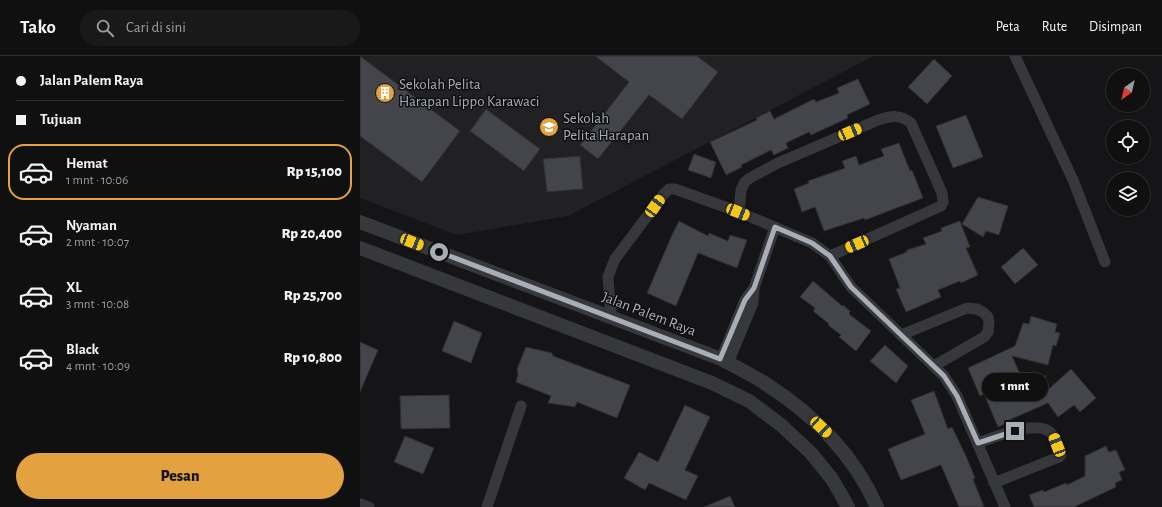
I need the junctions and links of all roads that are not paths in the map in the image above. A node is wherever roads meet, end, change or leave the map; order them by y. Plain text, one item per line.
1 (1015, 56) edge
2 (738, 212) junction
3 (360, 222) edge
4 (775, 227) junction
5 (360, 248) edge
6 (830, 256) junction
7 (1105, 262) dead end
8 (612, 318) junction
9 (901, 335) junction
10 (724, 361) junction
11 (934, 366) junction
12 (521, 406) dead end
13 (978, 443) junction
14 (994, 483) junction
15 (360, 504) edge
16 (369, 507) edge
17 (487, 507) edge
18 (848, 507) edge
19 (877, 507) edge
20 (1005, 507) edge

1 - 7 street
2 - 4 street
2 - 6 street
2 - 8 street
3 - 8 street, Jalan Palem Raya
4 - 6 street
4 - 10 street
5 - 18 street
6 - 9 street
8 - 10 street, Jalan Palem Raya
9 - 11 street
9 - 11 street
10 - 19 street, Jalan Palem Raya
11 - 13 street
12 - 17 street
13 - 14 street
13 - 14 street
14 - 20 street
15 - 16 street

